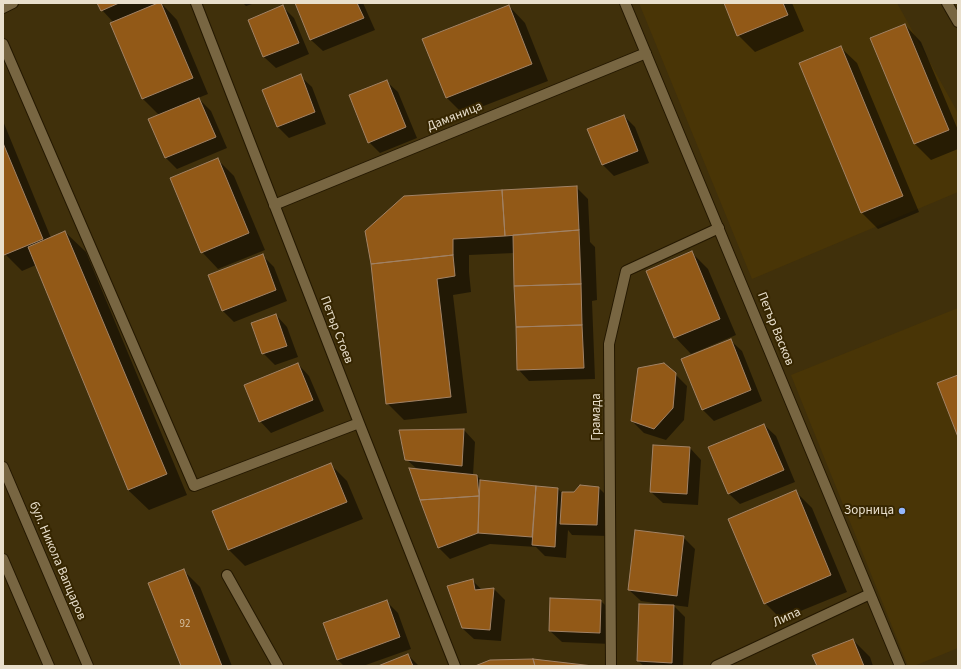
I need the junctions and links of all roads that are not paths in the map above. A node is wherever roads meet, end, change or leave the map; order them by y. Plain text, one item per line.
1 (13, 3) edge
2 (196, 3) edge
3 (626, 3) edge
4 (947, 3) edge
5 (3, 8) edge
6 (958, 22) edge
7 (3, 44) edge
8 (646, 54) junction
9 (274, 206) junction
10 (719, 228) junction
11 (358, 423) junction
12 (3, 467) edge
13 (3, 559) edge
14 (227, 575) dead end
15 (870, 594) junction
16 (49, 666) edge
17 (88, 666) edge
18 (278, 666) edge
19 (455, 666) edge
20 (611, 666) edge
21 (716, 666) edge
22 (900, 666) edge

1 - 5 street
2 - 9 street, Петър Стоев
3 - 8 street, Петър Васков
4 - 6 street
7 - 11 street
8 - 9 street, Дамяница
8 - 10 street, Петър Васков
9 - 11 street, Петър Стоев
10 - 15 street, Петър Васков
10 - 20 street, Грамада
11 - 19 street, Петър Стоев
12 - 17 street, бул. Никола Вапцаров
13 - 16 street
14 - 18 street
15 - 21 street, Липа
15 - 22 street, Петър Васков

